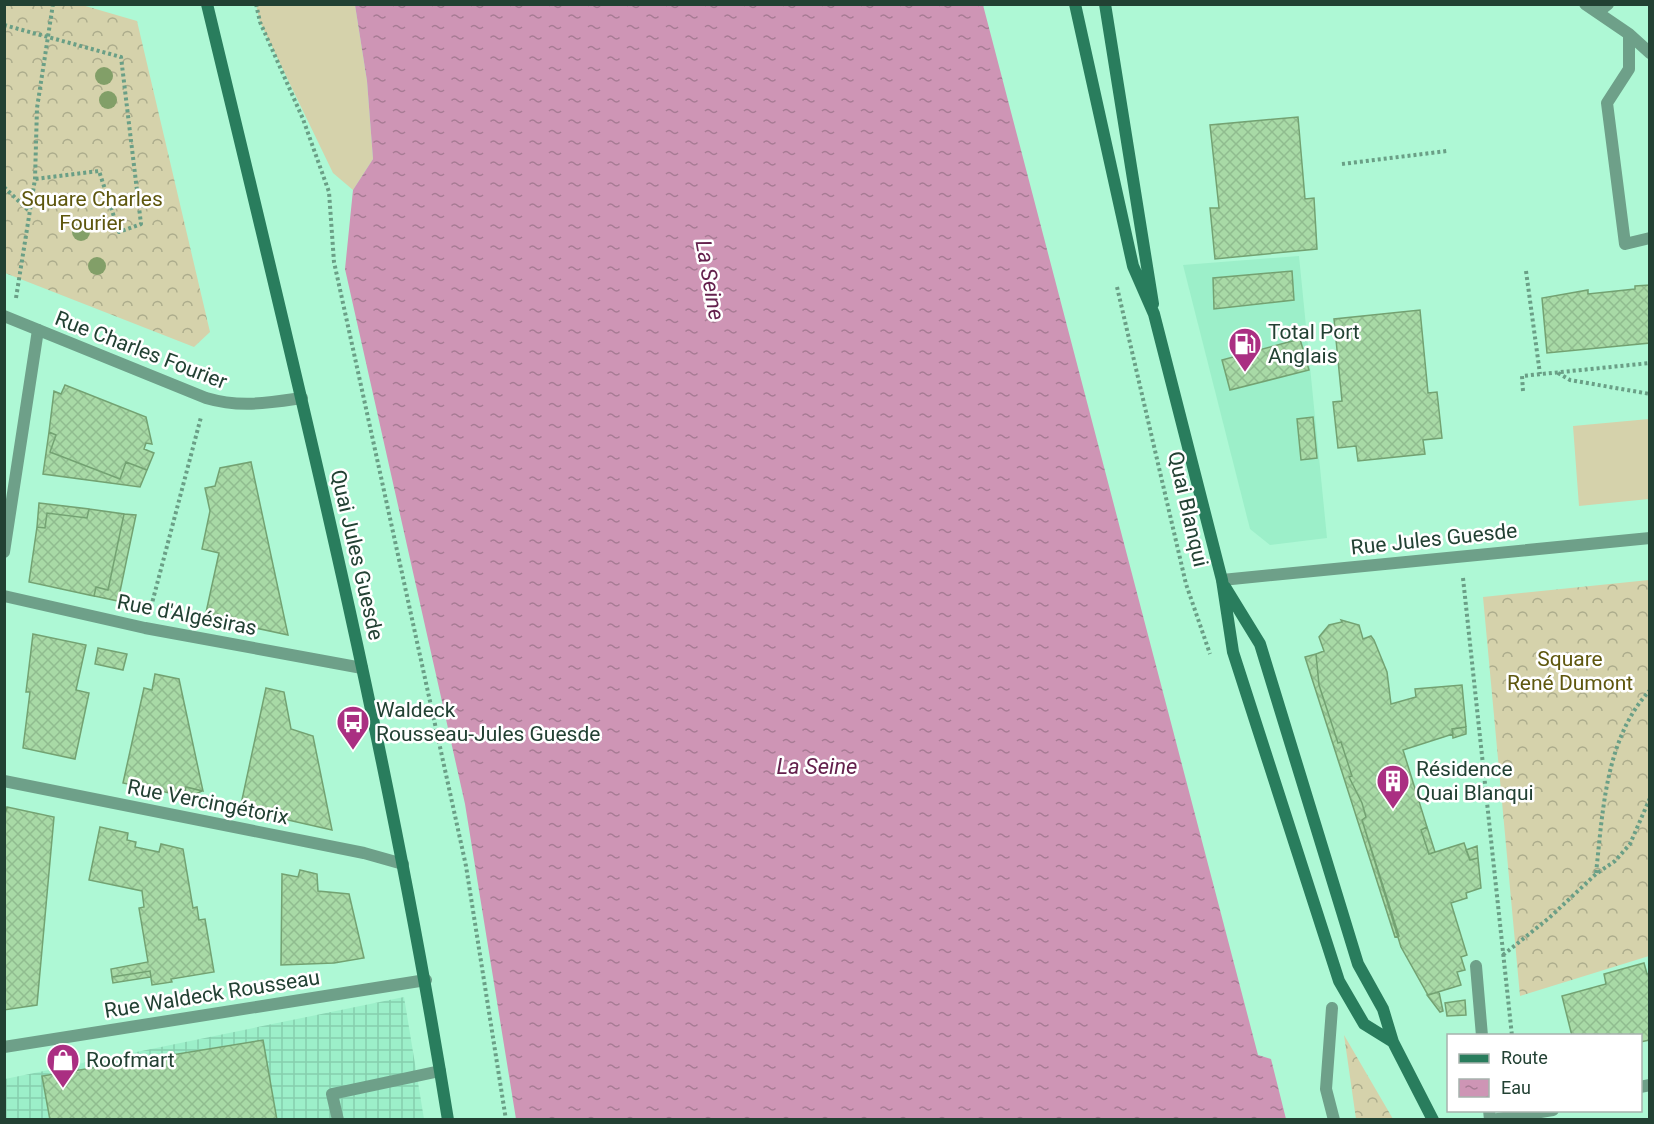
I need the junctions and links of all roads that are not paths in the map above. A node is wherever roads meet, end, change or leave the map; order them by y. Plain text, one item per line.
1 (207, 4) edge
2 (1075, 4) edge
3 (1105, 4) edge
4 (1586, 4) edge
5 (1603, 8) edge
6 (1629, 34) junction
7 (1650, 53) edge
8 (1650, 238) edge
9 (1154, 314) junction
10 (8, 317) edge
11 (38, 330) junction
12 (302, 398) junction
13 (1650, 538) edge
14 (4, 552) edge
15 (1222, 580) junction
16 (4, 596) edge
17 (362, 668) junction
18 (4, 781) edge
19 (403, 864) junction
20 (1476, 966) dead end
21 (426, 980) junction
22 (1332, 1008) dead end
23 (1482, 1034) edge
24 (1393, 1042) junction
25 (4, 1047) edge
26 (440, 1071) junction
27 (1546, 1112) edge
28 (338, 1119) edge
29 (448, 1119) edge
30 (1334, 1119) edge
31 (1433, 1119) edge
32 (1491, 1119) edge

1 - 12 main road, Quai Jules Guesde
2 - 9 main road, Quai Blanqui
3 - 9 main road, Quai Blanqui
4 - 5 street
5 - 6 street
6 - 7 street
6 - 8 street
9 - 15 main road, Quai Blanqui
10 - 11 street, Rue Charles Fourier
11 - 12 street, Rue Charles Fourier
11 - 14 street
12 - 17 main road, Quai Jules Guesde
13 - 15 street, Rue Jules Guesde
15 - 24 main road, Quai Blanqui
15 - 24 main road, Quai Blanqui
16 - 17 street, Rue d'Algésiras
17 - 19 main road, Quai Jules Guesde
18 - 19 street, Rue Vercingétorix
19 - 21 main road, Quai Jules Guesde
20 - 23 street
21 - 25 street, Rue Waldeck Rousseau
21 - 26 main road, Quai Jules Guesde
22 - 30 street
24 - 31 main road, Quai Blanqui
26 - 28 street
26 - 29 main road, Quai Jules Guesde
27 - 32 street

